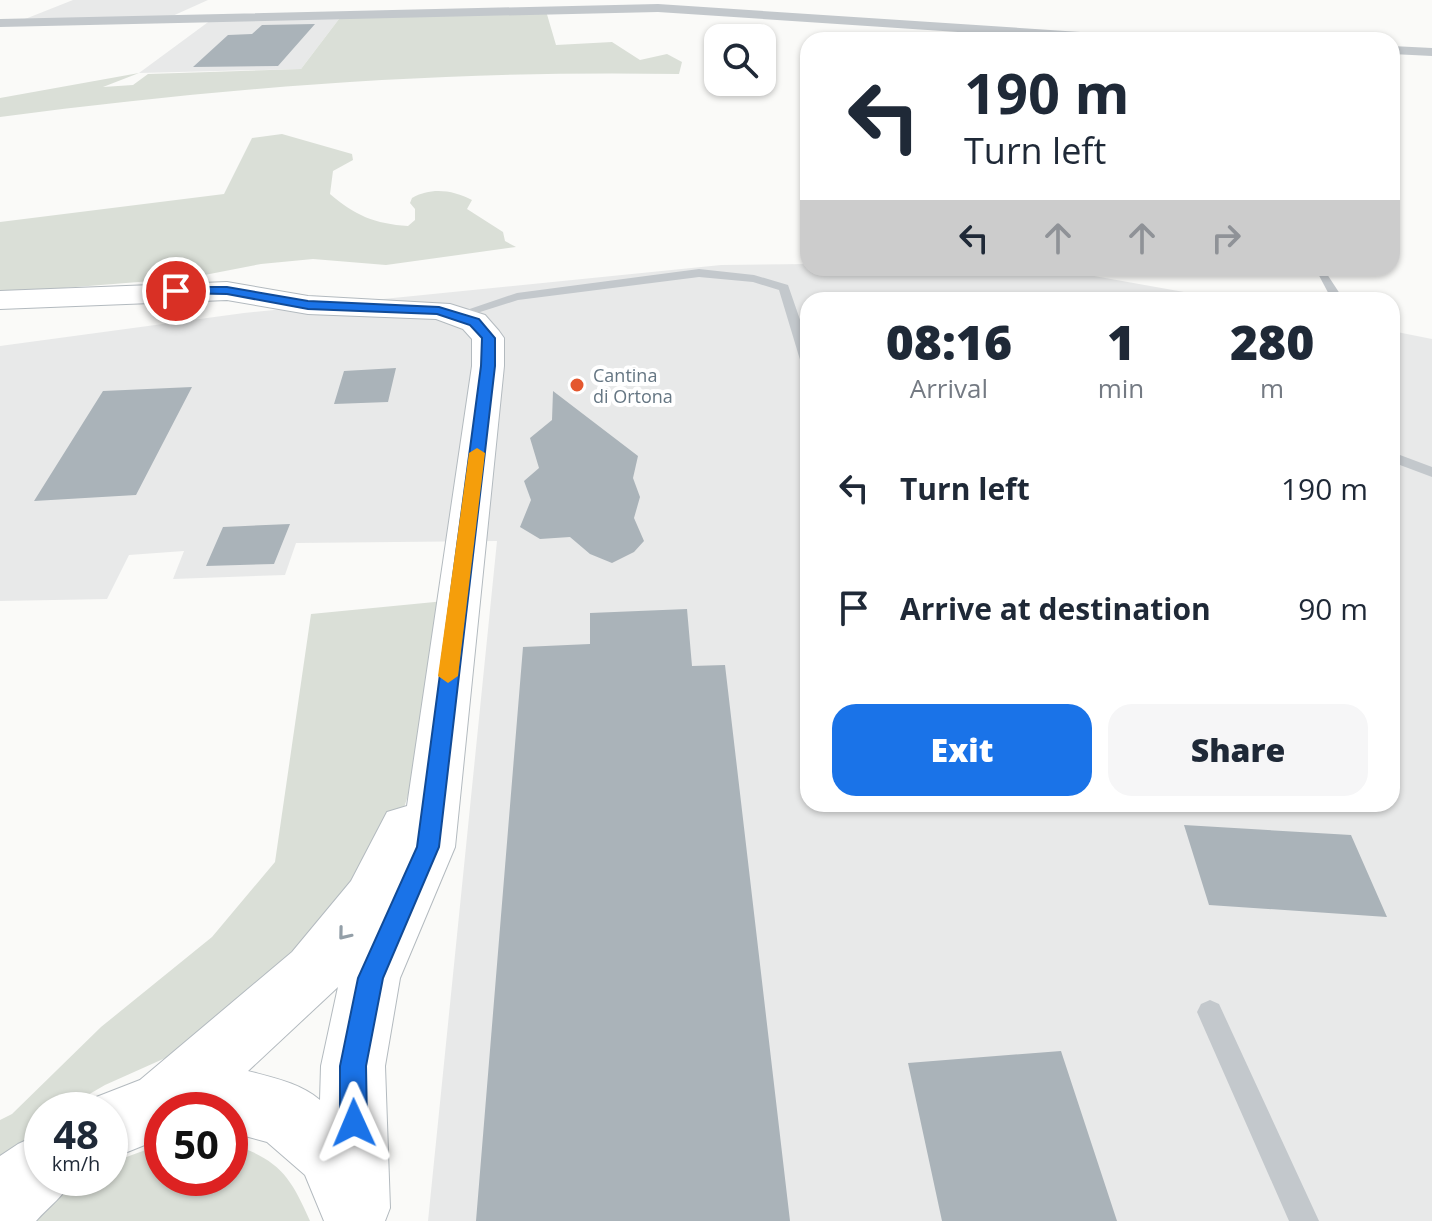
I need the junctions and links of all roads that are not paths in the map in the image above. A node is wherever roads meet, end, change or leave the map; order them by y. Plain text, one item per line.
1 (64, 6) dead end
2 (0, 23) edge
3 (21, 23) junction
4 (1020, 32) edge
5 (1400, 50) edge
6 (1432, 52) edge
7 (0, 300) edge
8 (458, 315) junction
9 (800, 338) edge
10 (1400, 460) edge
11 (1432, 472) edge
12 (436, 768) junction
13 (1210, 1012) dead end
14 (136, 1115) edge
15 (24, 1181) edge
16 (0, 1208) edge
17 (355, 1215) edge
18 (1304, 1221) edge

1 - 3 street
2 - 3 street
3 - 4 street
5 - 6 street
7 - 8 main road
8 - 9 lane
8 - 12 main road
10 - 11 lane
12 -> 14 main road
12 - 17 main road
13 - 18 lane
14 - 17 main road
15 - 16 main road

